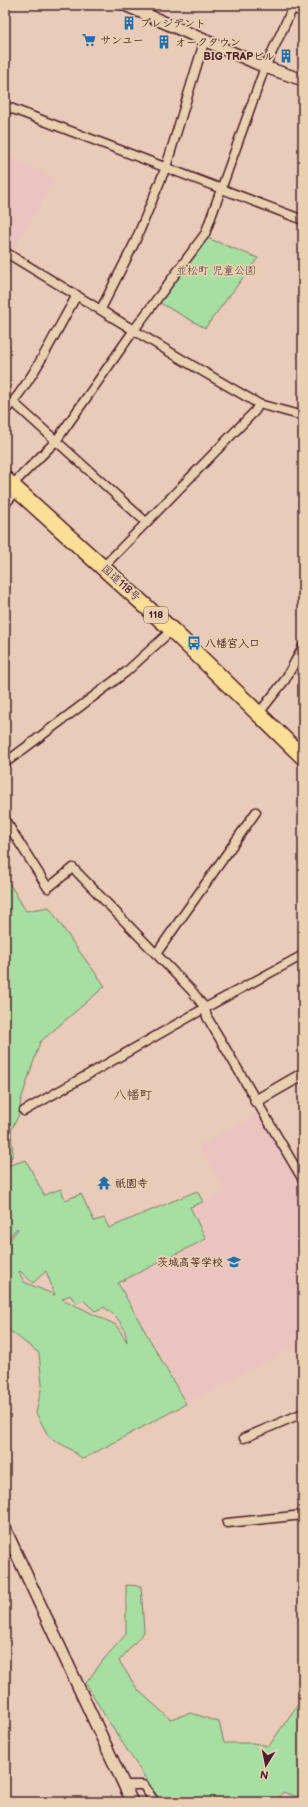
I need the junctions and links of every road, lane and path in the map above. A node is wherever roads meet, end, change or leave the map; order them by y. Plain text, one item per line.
1 (125, 5) edge
2 (292, 6) edge
3 (146, 9) edge
4 (303, 13) edge
5 (205, 39) junction
6 (265, 67) junction
7 (303, 80) edge
8 (5, 106) edge
9 (166, 167) junction
10 (221, 188) junction
11 (303, 220) edge
12 (5, 252) edge
13 (77, 295) junction
14 (101, 309) junction
15 (134, 330) junction
16 (13, 402) junction
17 (259, 404) junction
18 (5, 411) edge
19 (303, 416) edge
20 (56, 441) junction
21 (10, 483) edge
22 (5, 502) edge
23 (147, 523) junction
24 (103, 567) junction
25 (172, 630) junction
26 (303, 647) edge
27 (259, 713) junction
28 (303, 757) edge
29 (5, 762) edge
30 (256, 812) dead end
31 (5, 820) edge
32 (156, 954) junction
33 (303, 955) edge
34 (205, 1008) junction
35 (303, 1074) edge
36 (256, 1101) junction
37 (24, 1111) dead end
38 (303, 1180) edge
39 (303, 1413) edge
40 (244, 1438) dead end
41 (303, 1515) edge
42 (227, 1524) dead end
43 (5, 1529) edge
44 (124, 1785) junction
45 (132, 1802) edge
46 (155, 1802) edge

1 - 3 street
2 - 4 street
2 - 6 street
3 - 5 street
5 - 6 street
5 - 9 street
6 - 7 street
6 - 10 street
8 - 9 street
9 - 10 street
9 - 14 street
10 - 11 street
10 - 15 street
12 - 13 street
13 - 14 street
13 - 16 street
14 - 15 street
15 - 17 street
15 - 20 street
16 - 18 street
16 - 20 street
17 - 19 street
17 - 23 street
20 - 21 street
20 - 23 street
21 - 22 street
21 - 24 highway, 国道118号 / 118
23 - 24 street
24 - 25 highway, 国道118号 / 118
25 - 27 highway, 国道118号 / 118
25 - 29 street
26 - 27 street
27 - 28 highway, 国道118号 / 118
30 - 32 street
31 - 32 street
32 - 34 street
33 - 34 street
34 - 36 street
34 - 37 street
35 - 36 street
36 - 38 street
39 - 40 street
41 - 42 street
43 - 44 street
44 - 45 street
44 - 46 street

